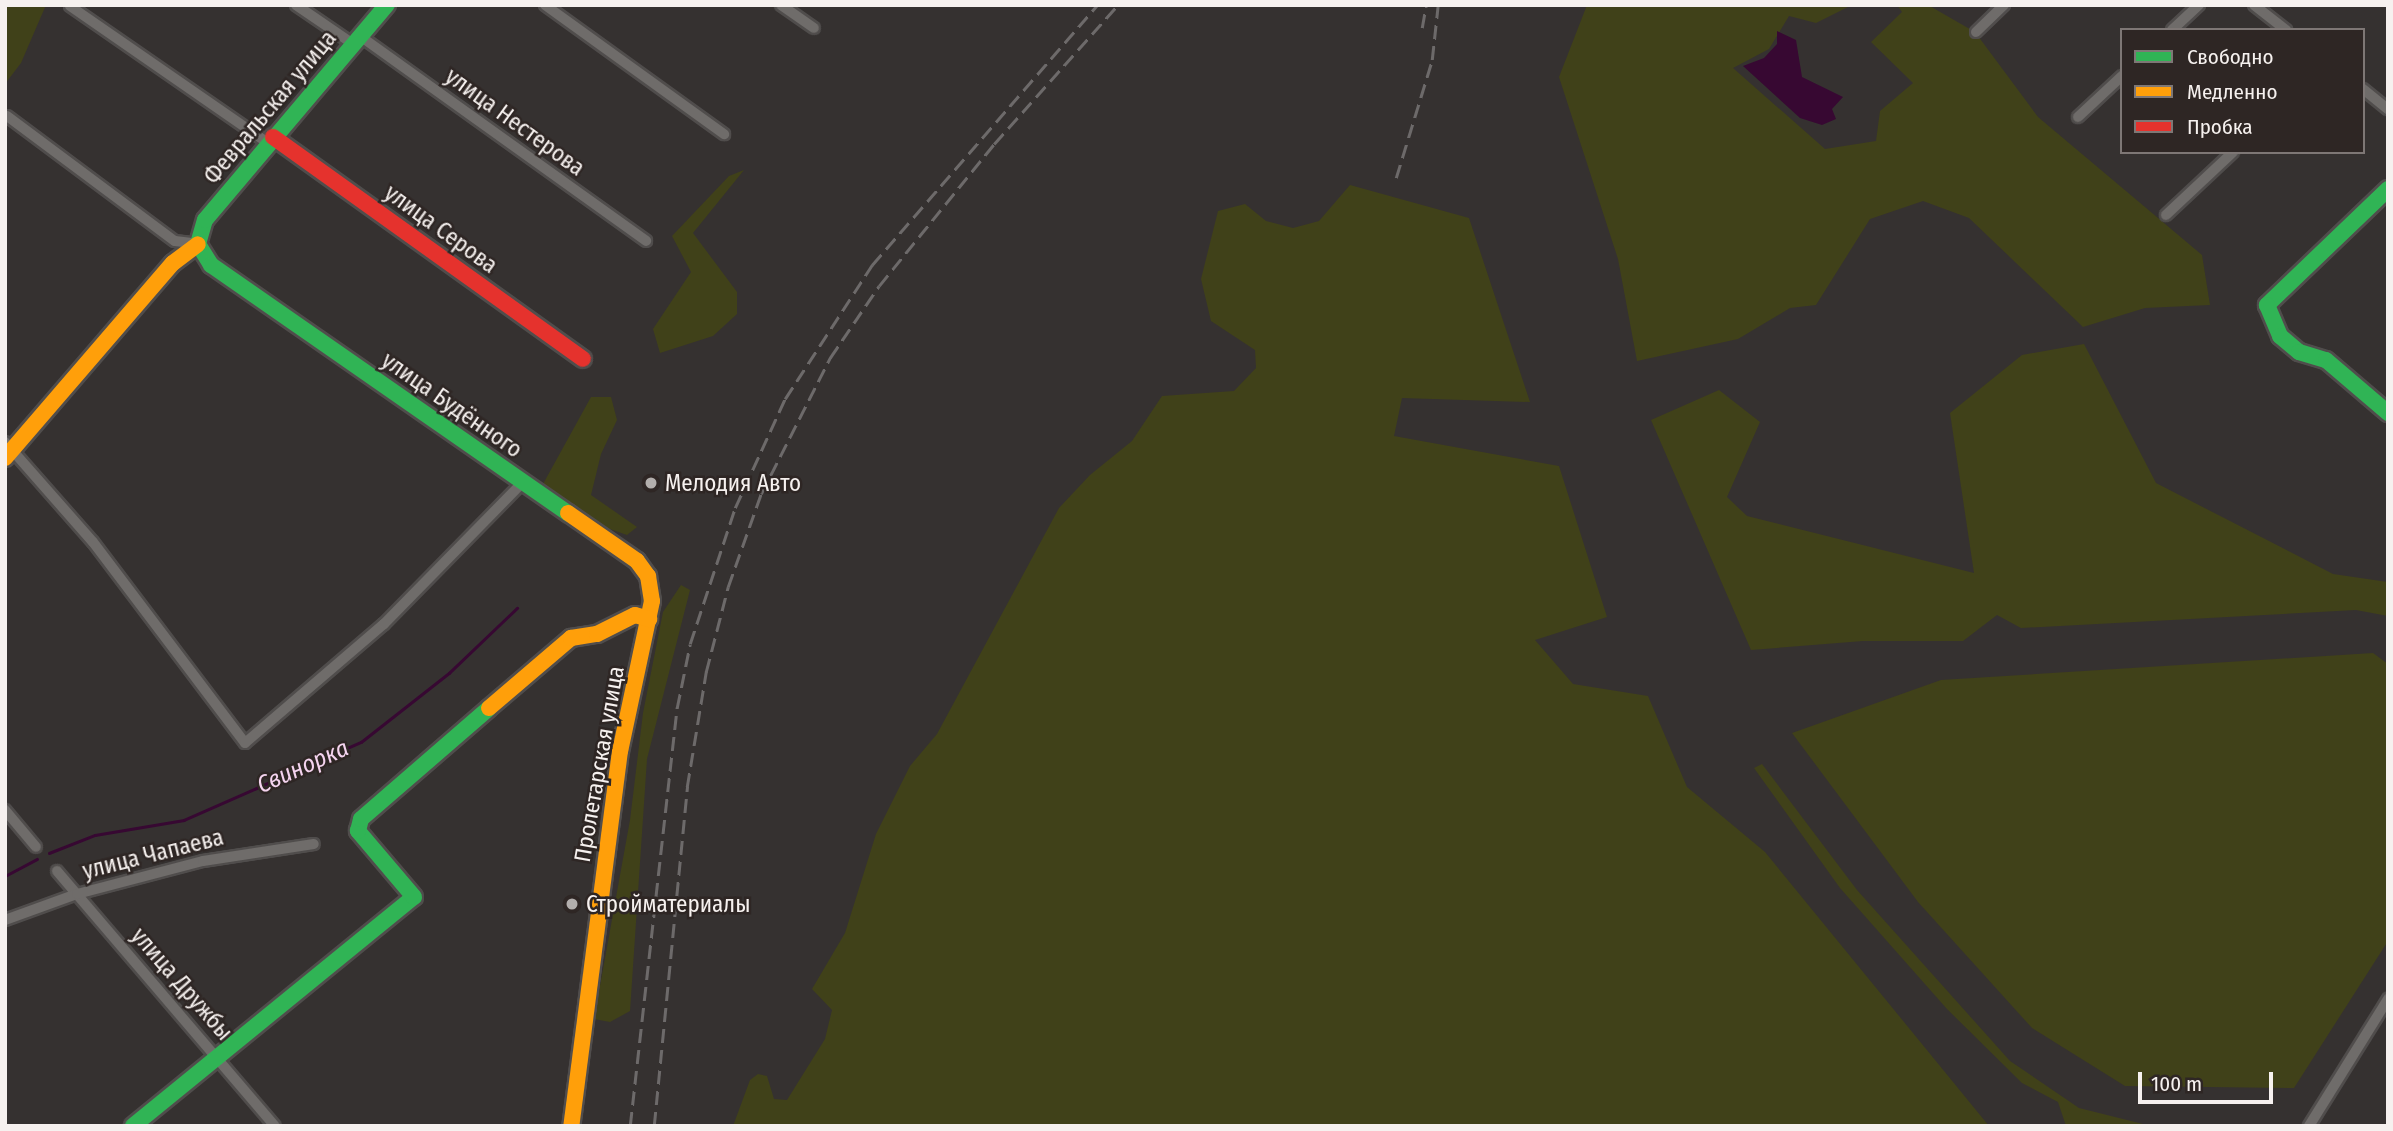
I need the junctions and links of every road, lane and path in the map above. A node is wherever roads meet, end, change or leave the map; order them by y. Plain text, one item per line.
1 (296, 5) edge
2 (387, 5) edge
3 (545, 5) edge
4 (781, 5) edge
5 (2004, 5) edge
6 (2199, 5) edge
7 (2254, 5) edge
8 (70, 6) edge
9 (814, 28) dead end
10 (2174, 28) edge
11 (2283, 28) edge
12 (1976, 32) dead end
13 (356, 40) junction
14 (2120, 78) edge
15 (2365, 91) edge
16 (2388, 109) edge
17 (7, 116) edge
18 (2078, 117) dead end
19 (724, 134) dead end
20 (271, 140) junction
21 (2232, 154) edge
22 (2388, 189) edge
23 (2166, 215) dead end
24 (646, 242) dead end
25 (198, 244) junction
26 (583, 359) dead end
27 (2388, 414) edge
28 (7, 450) edge
29 (523, 482) junction
30 (649, 618) junction
31 (5, 810) edge
32 (314, 844) dead end
33 (36, 846) dead end
34 (57, 871) dead end
35 (76, 894) junction
36 (5, 920) edge
37 (2388, 999) edge
38 (217, 1057) junction
39 (133, 1126) edge
40 (275, 1126) edge
41 (571, 1126) edge
42 (2309, 1126) edge

1 - 13 street, улица Нестерова
2 - 13 street, Февральская улица
3 - 19 street
4 - 9 street
5 - 12 street
6 - 10 street
7 - 11 street
8 - 20 street, улица Серова
13 - 20 street, Февральская улица
13 - 24 street, улица Нестерова
14 - 18 street
15 - 16 street
17 - 25 street
20 - 25 street, Февральская улица
20 - 26 street, улица Серова
21 - 23 street
22 - 27 street
25 - 28 street
25 - 29 street, улица Будённого
28 - 29 street
29 - 30 street, улица Будённого
30 - 38 street
30 - 41 street, Пролетарская улица
31 - 33 street
32 - 35 street, улица Чапаева
34 - 35 street, улица Дружбы
35 - 36 street, улица Чапаева
35 - 38 street, улица Дружбы
37 - 42 street
38 - 39 street
38 - 40 street, улица Дружбы

